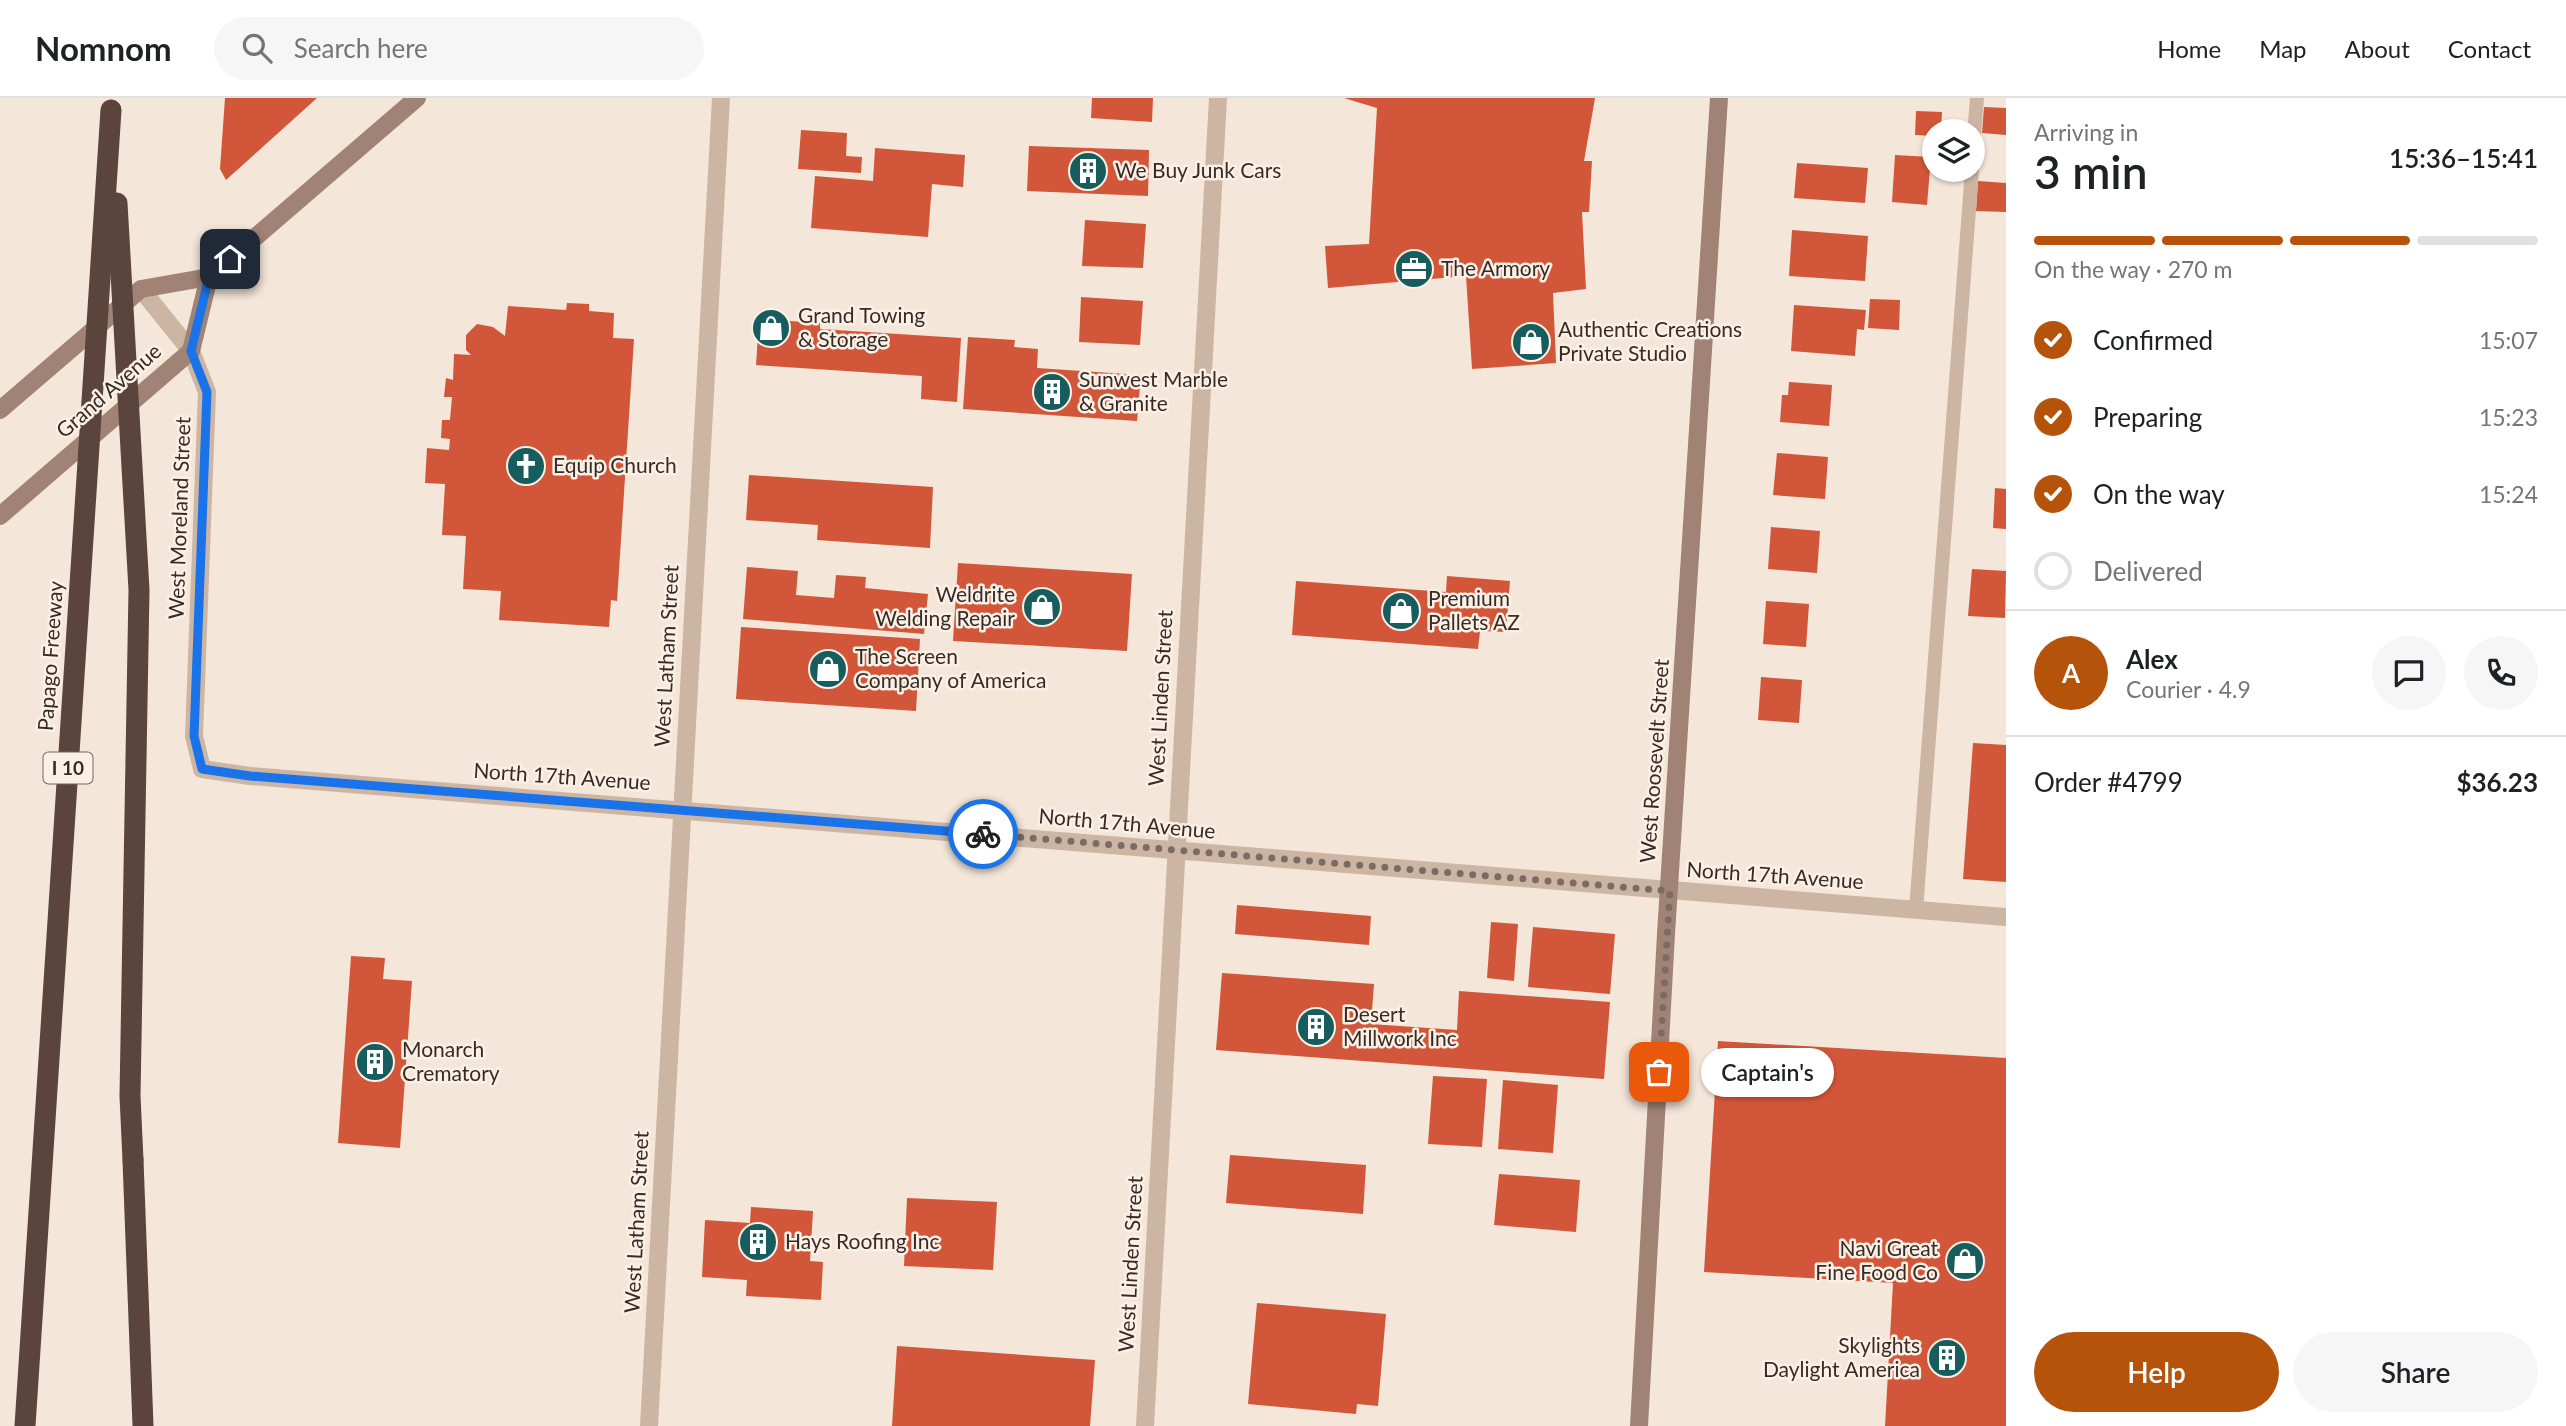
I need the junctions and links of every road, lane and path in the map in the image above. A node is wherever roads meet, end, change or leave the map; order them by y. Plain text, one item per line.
1 (416, 98) edge
2 (721, 98) edge
3 (1218, 98) edge
4 (1719, 98) edge
5 (1977, 98) edge
6 (112, 104) edge
7 (1975, 119) edge
8 (1971, 182) edge
9 (209, 277) junction
10 (141, 289) junction
11 (191, 351) junction
12 (0, 410) edge
13 (0, 516) edge
14 (202, 769) joint
15 (681, 808) junction
16 (1175, 851) junction
17 (1670, 891) junction
18 (1916, 911) junction
19 (2006, 917) edge
20 (25, 1426) edge
21 (143, 1426) edge
22 (649, 1426) edge
23 (1145, 1426) edge
24 (1639, 1426) edge

1 - 9 street
2 - 15 street, West Latham Street
3 - 16 street, West Linden Street
4 - 17 street, West Roosevelt Street
5 - 7 lane
6 - 20 highway, Papago Freeway / I 10, bridge
6 - 21 highway, bridge
8 - 18 lane
9 - 10 street
9 - 11 street, Grand Avenue
10 - 11 street, West Moreland Street
10 - 12 street
11 - 13 street, Grand Avenue
11 - 14 street, West Moreland Street
14 - 15 street, North 17th Avenue
15 - 16 street, North 17th Avenue
15 - 22 street, West Latham Street
16 - 17 street, North 17th Avenue
16 - 23 street, West Linden Street
17 - 18 street, North 17th Avenue
17 - 24 street, West Roosevelt Street
18 - 19 street, North 17th Avenue

